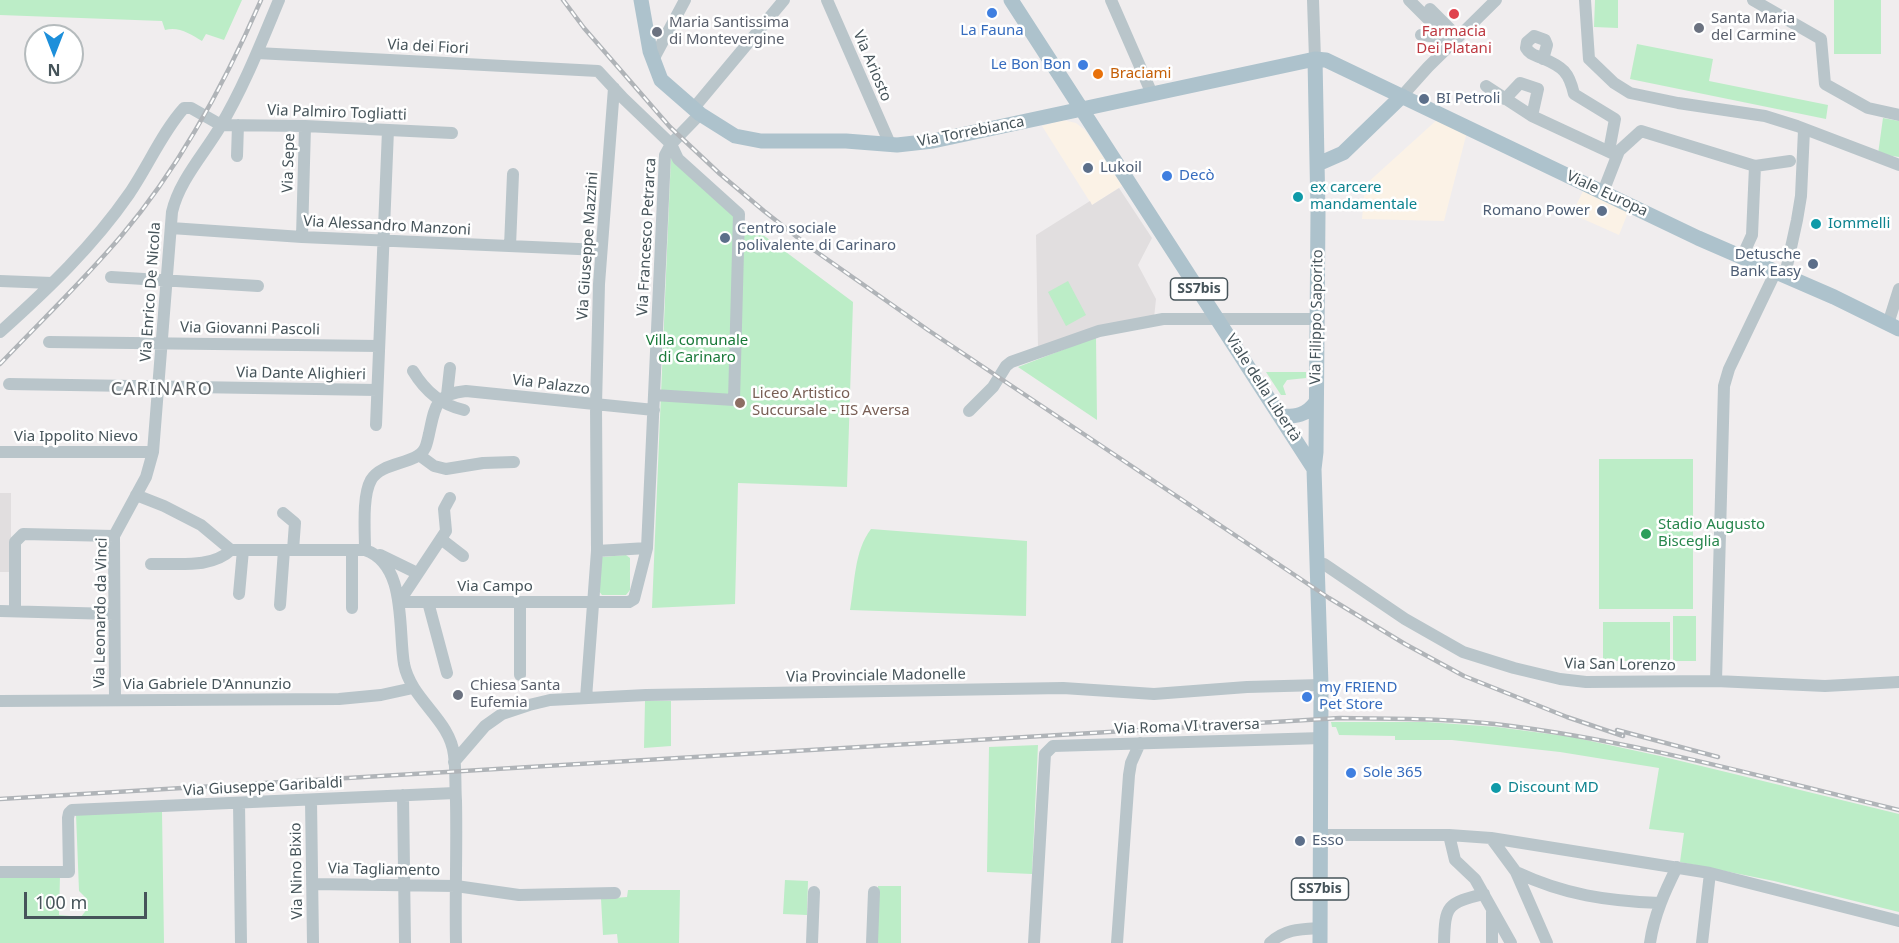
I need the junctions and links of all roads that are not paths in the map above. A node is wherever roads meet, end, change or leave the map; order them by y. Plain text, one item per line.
1 (279, 0) edge
2 (641, 0) edge
3 (685, 0) edge
4 (784, 0) edge
5 (827, 0) edge
6 (1011, 0) edge
7 (1111, 0) edge
8 (1313, 0) edge
9 (1409, 0) edge
10 (1421, 0) edge
11 (1496, 0) edge
12 (1585, 0) edge
13 (1753, 0) edge
14 (1421, 35) dead end
15 (1452, 39) junction
16 (257, 54) junction
17 (1543, 58) dead end
18 (1315, 59) junction
19 (653, 60) junction
20 (1486, 87) dead end
21 (614, 88) junction
22 (1152, 94) junction
23 (1402, 96) junction
24 (1505, 99) junction
25 (1083, 109) junction
26 (696, 111) junction
27 (1899, 115) edge
28 (1532, 116) junction
29 (221, 125) junction
30 (238, 125) junction
31 (305, 126) junction
32 (388, 130) junction
33 (1804, 130) junction
34 (452, 133) dead end
35 (670, 144) junction
36 (890, 144) junction
37 (1613, 153) junction
38 (237, 156) dead end
39 (1790, 161) dead end
40 (1318, 164) junction
41 (1899, 165) edge
42 (1755, 166) junction
43 (513, 174) dead end
44 (1603, 192) junction
45 (171, 228) junction
46 (302, 237) junction
47 (384, 240) junction
48 (510, 246) junction
49 (601, 250) junction
50 (1742, 257) junction
51 (1780, 273) junction
52 (111, 277) dead end
53 (0, 281) edge
54 (166, 281) junction
55 (52, 283) junction
56 (258, 286) dead end
57 (1899, 289) edge
58 (1218, 318) junction
59 (1317, 319) junction
60 (1894, 326) edge
61 (0, 332) edge
62 (49, 342) dead end
63 (162, 343) junction
64 (379, 346) junction
65 (450, 368) dead end
66 (413, 370) dead end
67 (9, 384) dead end
68 (159, 387) junction
69 (377, 390) junction
70 (654, 395) junction
71 (444, 397) junction
72 (1316, 402) junction
73 (596, 405) junction
74 (464, 410) dead end
75 (654, 410) junction
76 (969, 411) dead end
77 (1280, 416) junction
78 (376, 425) dead end
79 (0, 452) edge
80 (153, 452) junction
81 (419, 455) junction
82 (514, 462) dead end
83 (1314, 469) junction
84 (136, 495) junction
85 (450, 498) dead end
86 (283, 513) dead end
87 (114, 536) junction
88 (441, 539) junction
89 (647, 548) junction
90 (237, 549) junction
91 (289, 549) junction
92 (364, 551) junction
93 (597, 551) junction
94 (463, 556) dead end
95 (152, 564) dead end
96 (1323, 568) junction
97 (417, 573) junction
98 (239, 594) dead end
99 (399, 602) junction
100 (428, 602) junction
101 (520, 602) junction
102 (592, 602) junction
103 (280, 605) dead end
104 (352, 608) dead end
105 (0, 610) edge
106 (15, 611) junction
107 (114, 614) junction
108 (404, 664) junction
109 (447, 673) dead end
110 (520, 675) dead end
111 (1716, 681) junction
112 (1899, 682) edge
113 (1321, 685) junction
114 (413, 687) junction
115 (398, 691) junction
116 (585, 698) junction
117 (115, 700) junction
118 (0, 701) edge
119 (1322, 738) junction
120 (1140, 744) junction
121 (454, 762) junction
122 (455, 793) junction
123 (403, 795) junction
124 (311, 800) junction
125 (239, 803) junction
126 (1320, 835) junction
127 (1449, 835) junction
128 (1491, 838) junction
129 (1677, 867) junction
130 (0, 872) edge
131 (1516, 872) junction
132 (1710, 873) junction
133 (312, 884) junction
134 (404, 886) junction
135 (456, 886) junction
136 (814, 892) dead end
137 (874, 892) dead end
138 (615, 893) dead end
139 (1484, 894) junction
140 (1660, 903) junction
141 (1492, 907) junction
142 (1899, 921) edge
143 (1320, 936) edge
144 (241, 943) edge
145 (313, 943) edge
146 (405, 943) edge
147 (456, 943) edge
148 (812, 943) edge
149 (872, 943) edge
150 (1034, 943) edge
151 (1117, 943) edge
152 (1270, 943) edge
153 (1444, 943) edge
154 (1492, 943) edge
155 (1511, 943) edge
156 (1547, 943) edge
157 (1650, 943) edge
158 (1702, 943) edge

1 - 16 street
2 - 19 main road, Via Torrebianca
3 - 19 street
4 - 26 street
5 - 36 street, Via Ariosto
6 - 25 main road, Viale della Libertà / SS7bis
7 - 22 street
8 - 18 street, Via Filippo Saporito
9 - 15 street
10 - 15 street
11 - 15 street
12 - 33 street
13 - 27 street
14 - 15 street
15 - 23 street
16 - 21 street, Via dei Fiori
16 - 29 street
17 - 37 street
18 - 22 main road, Via Torrebianca
18 - 23 main road, Viale Europa
18 - 40 main road, Via Filippo Saporito
19 - 26 main road, Via Torrebianca
20 - 24 street
21 - 35 street
21 - 49 street, Via Giuseppe Mazzini
22 - 25 main road, Via Torrebianca
23 - 40 main road
23 - 44 main road, Viale Europa
24 - 28 street
24 - 28 street
25 - 36 main road, Via Torrebianca
25 - 58 main road, Viale della Libertà / SS7bis
26 - 35 street
26 - 36 main road, Via Torrebianca
28 - 37 street
29 - 30 street, Via Palmiro Togliatti
29 - 45 street, Via Enrico De Nicola
29 - 55 street
30 - 31 street, Via Palmiro Togliatti
30 - 38 street
31 - 32 street, Via Palmiro Togliatti
31 - 46 street, Via Sepe
32 - 34 street, Via Palmiro Togliatti
32 - 47 street
33 - 41 street
33 - 51 street
35 - 70 street, Via Francesco Petrarca
35 - 70 street
37 - 42 street
37 - 44 street
39 - 42 street
40 - 59 main road, Via Filippo Saporito
42 - 50 street
43 - 48 street
44 - 50 main road, Viale Europa
45 - 46 street, Via Alessandro Manzoni
45 - 54 street, Via Enrico De Nicola
46 - 47 street, Via Alessandro Manzoni
47 - 48 street, Via Alessandro Manzoni
47 - 64 street
48 - 49 street, Via Alessandro Manzoni
49 - 73 street, Via Giuseppe Mazzini
50 - 51 main road, Viale Europa
51 - 60 main road, Viale Europa
51 - 111 street
52 - 54 street
53 - 55 street
54 - 56 street
54 - 63 street, Via Enrico De Nicola
55 - 61 street
57 - 60 street
58 - 59 street
58 - 76 street
58 - 77 main road, Viale della Libertà / SS7bis
59 - 72 main road, Via Filippo Saporito
62 - 63 street, Via Giovanni Pascoli
63 - 64 street, Via Giovanni Pascoli
63 - 68 street, Via Enrico De Nicola
64 - 69 street
65 - 71 street
66 - 71 street
67 - 68 street, Via Dante Alighieri
68 - 69 street, Via Dante Alighieri
68 - 80 street, Via Enrico De Nicola
69 - 78 street
70 - 75 street, Via Francesco Petrarca
71 - 73 street, Via Palazzo
71 - 74 street
71 - 81 street
72 - 77 main road
72 - 83 main road, Via Filippo Saporito
73 - 75 street, Via Palazzo
73 - 93 street, Via Giuseppe Mazzini
75 - 89 street, Via Francesco Petrarca
77 - 83 main road, Viale della Libertà / SS7bis
79 - 80 street, Via Ippolito Nievo
80 - 84 street, Via Enrico De Nicola
81 - 82 street
81 - 92 street
83 - 96 main road, SS7bis
84 - 87 street, Via Leonardo da Vinci
84 - 90 street
85 - 88 street
86 - 91 street
87 - 106 street
87 - 107 street, Via Leonardo da Vinci
88 - 94 street
88 - 97 street
89 - 93 street
89 - 102 street, Via Campo
90 - 91 street
90 - 95 street
90 - 98 street
91 - 92 street
91 - 103 street
92 - 97 street
92 - 99 street
92 - 104 street
93 - 102 street, Via Giuseppe Mazzini
96 - 111 street, Via San Lorenzo
96 - 113 main road, SS7bis
97 - 99 street
99 - 100 street, Via Campo
99 - 108 street
100 - 101 street, Via Campo
100 - 109 street
101 - 102 street, Via Campo
101 - 110 street
102 - 116 street, Via Giuseppe Mazzini
105 - 106 street
106 - 107 street
107 - 117 street, Via Leonardo da Vinci
108 - 114 street
108 - 115 street
111 - 112 street, Via San Lorenzo
113 - 116 street, Via Provinciale Madonelle
113 - 119 main road, SS7bis
114 - 115 street, Via Gabriele D'Annunzio
114 - 121 street
115 - 117 street, Via Gabriele D'Annunzio
116 - 121 street, Via Provinciale Madonelle
117 - 118 street, Via Gabriele D'Annunzio
119 - 120 street, Via Roma VI traversa
119 - 126 main road, SS7bis
120 - 150 street, Via Roma VI traversa
120 - 151 street
121 - 122 street
122 - 123 street, Via Giuseppe Garibaldi
122 - 135 street
123 - 124 street, Via Giuseppe Garibaldi
123 - 134 street
124 - 125 street, Via Giuseppe Garibaldi
124 - 133 street, Via Nino Bixio
125 - 130 street, Via Giuseppe Garibaldi
125 - 144 street
126 - 127 street
126 - 143 main road, SS7bis
127 - 128 street
127 - 139 street
128 - 129 street
128 - 131 street
129 - 132 street
129 - 140 street
131 - 140 street
131 - 156 street
132 - 142 street
132 - 158 street
133 - 134 street, Via Tagliamento
133 - 145 street, Via Nino Bixio
134 - 135 street, Via Tagliamento
134 - 146 street
135 - 138 street, Via Tagliamento
135 - 147 street
136 - 148 street
137 - 149 street
139 - 141 street
139 - 153 street
140 - 157 street
141 - 154 street
141 - 155 street
143 - 152 street

